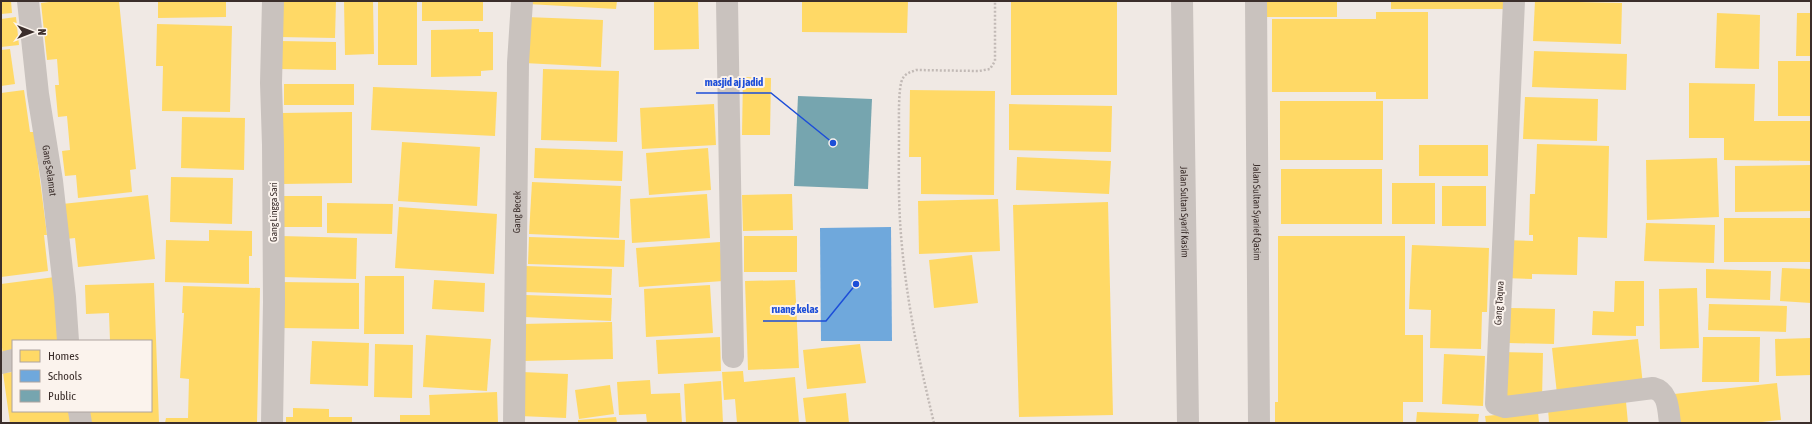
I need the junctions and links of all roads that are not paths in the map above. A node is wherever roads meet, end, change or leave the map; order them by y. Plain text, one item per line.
1 (28, 1) edge
2 (273, 1) edge
3 (522, 1) edge
4 (727, 1) edge
5 (1182, 1) edge
6 (1256, 1) edge
7 (1514, 1) edge
8 (68, 340) edge
9 (733, 357) dead end
10 (12, 360) edge
11 (1, 363) edge
12 (79, 412) edge
13 (81, 423) edge
14 (272, 423) edge
15 (514, 423) edge
16 (1188, 423) edge
17 (1259, 423) edge
18 (1670, 423) edge

1 - 8 street, Gang Selamat
2 - 14 street, Gang Lingga Sari
3 - 15 street, Gang Becek
4 - 9 street
5 - 16 street, Jalan Sultan Syarif Kasim
6 - 17 street, Jalan Sultan Syarief Qasim
7 - 18 street, Gang Taqwa
10 - 11 street
12 - 13 street

